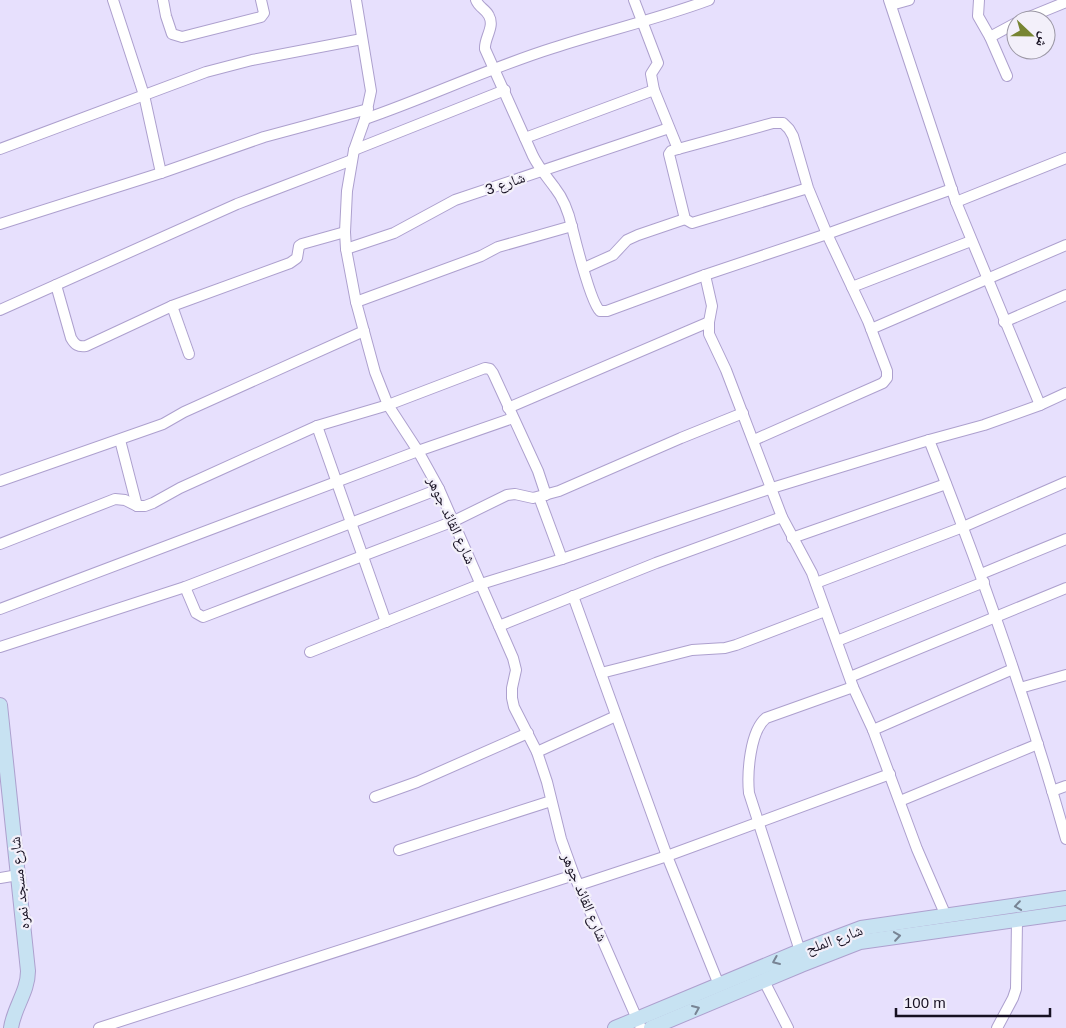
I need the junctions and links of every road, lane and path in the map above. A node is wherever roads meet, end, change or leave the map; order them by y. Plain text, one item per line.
1 (113, 0) edge
2 (163, 0) edge
3 (261, 0) edge
4 (356, 0) edge
5 (476, 0) edge
6 (634, 0) edge
7 (709, 0) edge
8 (909, 0) edge
9 (979, 0) edge
10 (890, 2) edge
11 (1066, 2) edge
12 (1046, 10) edge
13 (643, 23) junction
14 (1006, 28) edge
15 (990, 37) junction
16 (362, 39) junction
17 (494, 68) junction
18 (1007, 76) dead end
19 (505, 90) junction
20 (654, 90) junction
21 (144, 95) junction
22 (367, 114) junction
23 (669, 128) junction
24 (525, 138) junction
25 (678, 148) junction
26 (0, 149) edge
27 (354, 150) junction
28 (1066, 158) edge
29 (352, 160) junction
30 (541, 171) junction
31 (161, 173) junction
32 (808, 188) junction
33 (952, 189) junction
34 (956, 202) junction
35 (685, 219) junction
36 (0, 224) edge
37 (572, 226) junction
38 (344, 232) junction
39 (827, 234) junction
40 (971, 241) junction
41 (1066, 245) edge
42 (346, 249) junction
43 (584, 268) junction
44 (705, 275) junction
45 (987, 279) junction
46 (56, 285) junction
47 (852, 287) junction
48 (1066, 295) edge
49 (356, 302) junction
50 (172, 306) junction
51 (0, 310) edge
52 (709, 322) junction
53 (1004, 322) junction
54 (871, 329) junction
55 (364, 331) junction
56 (189, 354) dead end
57 (1066, 393) edge
58 (1040, 404) junction
59 (388, 405) junction
60 (510, 413) junction
61 (743, 413) junction
62 (317, 426) junction
63 (120, 440) junction
64 (754, 440) junction
65 (929, 440) junction
66 (418, 451) junction
67 (0, 481) edge
68 (338, 482) junction
69 (1066, 482) edge
70 (946, 484) junction
71 (772, 488) junction
72 (439, 489) junction
73 (542, 496) junction
74 (137, 506) junction
75 (782, 517) junction
76 (454, 521) junction
77 (352, 522) junction
78 (963, 527) junction
79 (792, 538) junction
80 (1066, 538) edge
81 (0, 544) edge
82 (363, 556) junction
83 (562, 559) junction
84 (982, 578) junction
85 (816, 583) junction
86 (481, 584) junction
87 (186, 587) junction
88 (1066, 588) edge
89 (573, 596) junction
90 (0, 609) edge
91 (825, 611) junction
92 (996, 617) junction
93 (386, 622) junction
94 (499, 626) junction
95 (837, 640) junction
96 (0, 646) edge
97 (310, 652) dead end
98 (1013, 669) junction
99 (601, 673) junction
100 (1066, 675) edge
101 (850, 676) junction
102 (853, 687) junction
103 (1020, 688) junction
104 (0, 706) edge
105 (616, 716) junction
106 (873, 730) junction
107 (528, 733) junction
108 (1038, 744) junction
109 (537, 752) junction
110 (890, 774) junction
111 (1066, 786) edge
112 (1052, 790) junction
113 (375, 797) dead end
114 (551, 800) junction
115 (900, 801) junction
116 (758, 823) junction
117 (1066, 839) edge
118 (399, 850) dead end
119 (667, 856) junction
120 (18, 875) junction
121 (574, 875) junction
122 (0, 878) edge
123 (579, 885) junction
124 (1066, 898) edge
125 (1066, 913) edge
126 (946, 916) junction
127 (1017, 921) junction
128 (800, 951) junction
129 (764, 981) junction
130 (719, 985) junction
131 (640, 1023) edge
132 (11, 1028) edge
133 (99, 1028) edge
134 (615, 1028) edge
135 (651, 1028) edge
136 (788, 1028) edge
137 (998, 1028) edge

1 - 21 street
2 - 3 street
4 - 16 street, شارع القائد جوهر
5 - 17 street
6 - 13 street
7 - 13 street
8 - 10 street
9 - 15 street
10 - 33 street
11 - 12 street
13 - 17 street
13 - 20 street
14 - 15 street
15 - 18 street
16 - 21 street
16 - 22 street, شارع القائد جوهر
17 - 19 street
17 - 22 street
19 - 24 street
19 - 27 street
20 - 23 street
20 - 24 street
21 - 26 street
21 - 31 street
22 - 27 street, شارع القائد جوهر
22 - 31 street
23 - 25 street
23 - 30 street, شارع 3
24 - 30 street
25 - 32 street
25 - 35 street
27 - 29 street, شارع القائد جوهر
28 - 34 street
29 - 38 street, شارع القائد جوهر
29 - 46 street
30 - 37 street
30 - 42 street, شارع 3
31 - 36 street
32 - 35 street
32 - 39 street
33 - 34 street
33 - 39 street
34 - 40 street
35 - 43 street
37 - 43 street
37 - 49 street
38 - 42 street, شارع القائد جوهر
38 - 50 street
39 - 44 street
39 - 47 street
40 - 45 street
40 - 47 street
41 - 45 street
42 - 49 street, شارع القائد جوهر
43 - 44 street
44 - 52 street
45 - 53 street
45 - 54 street
46 - 50 street
46 - 51 street
47 - 54 street
48 - 53 street
49 - 55 street, شارع القائد جوهر
50 - 56 street
52 - 60 street
52 - 61 street
53 - 58 street
54 - 64 street
55 - 59 street, شارع القائد جوهر
55 - 63 street
57 - 58 street
58 - 65 street
59 - 60 street
59 - 62 street
59 - 66 street, شارع القائد جوهر
60 - 66 street
60 - 73 street
61 - 64 street
61 - 73 street
62 - 68 street
62 - 74 street
63 - 67 street
63 - 74 street
64 - 71 street
65 - 70 street
65 - 71 street
66 - 68 street
66 - 72 street, شارع القائد جوهر
68 - 77 street
68 - 90 street
69 - 78 street
70 - 78 street
70 - 79 street
71 - 75 street
71 - 83 street
72 - 76 street, شارع القائد جوهر
72 - 77 street
73 - 76 street
73 - 83 street
74 - 81 street
75 - 79 street
75 - 89 street
76 - 82 street
76 - 86 street, شارع القائد جوهر
77 - 82 street
77 - 87 street
78 - 84 street
78 - 85 street
79 - 85 street
80 - 84 street
82 - 87 street
82 - 93 street
83 - 86 street
84 - 92 street
84 - 95 street
85 - 91 street
86 - 93 street
86 - 94 street, شارع القائد جوهر
87 - 96 street
88 - 92 street
89 - 94 street
89 - 99 street
91 - 95 street
91 - 99 street
92 - 98 street
92 - 101 street
93 - 97 street
94 - 107 street, شارع القائد جوهر
95 - 101 street
98 - 103 street
98 - 106 street
99 - 105 street
100 - 103 street
101 - 102 street
102 - 106 street
102 - 116 street
103 - 108 street
104 - 120 street, شارع مسجد نمره
105 - 109 street
105 - 119 street
106 - 110 street
107 - 109 street, شارع القائد جوهر
107 - 113 street
108 - 112 street
108 - 115 street
109 - 114 street, شارع القائد جوهر
110 - 115 street
110 - 116 street
111 - 112 street
112 - 117 street
114 - 118 street
114 - 121 street, شارع القائد جوهر
115 - 126 street
116 - 119 street
116 - 128 street
119 - 123 street
119 - 130 street
120 - 122 street
120 - 132 street, شارع مسجد نمره
121 - 123 street, شارع القائد جوهر
121 - 133 street
123 - 131 street, شارع القائد جوهر
124 -> 126 street, شارع الملح
125 - 127 street, شارع الملح
126 - 128 street, شارع الملح
129 -> 127 street, شارع الملح
127 - 137 street
128 -> 130 street, شارع الملح
135 -> 129 street, شارع الملح
129 - 136 street
130 - 131 street, شارع الملح
131 - 134 street, شارع الملح

